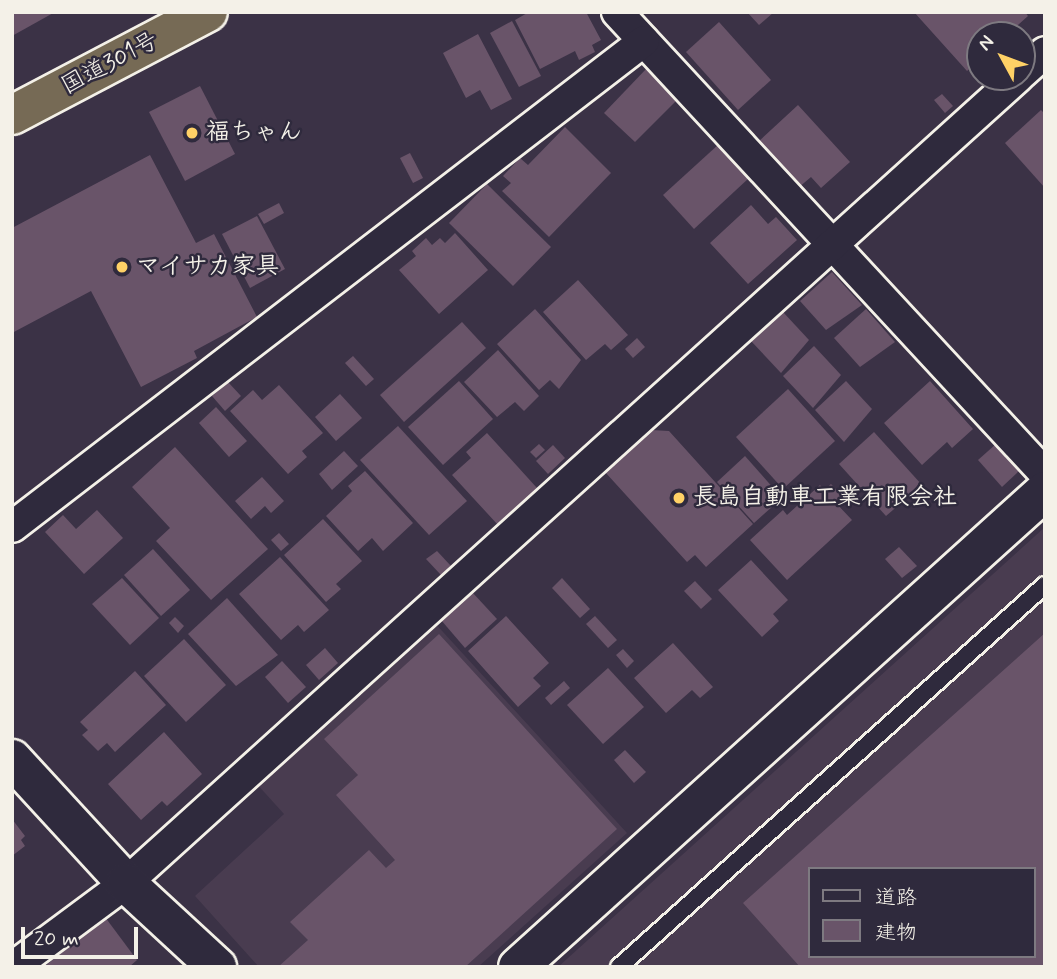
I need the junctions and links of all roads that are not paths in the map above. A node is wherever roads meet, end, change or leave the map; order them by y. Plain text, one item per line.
1 (208, 12) edge
2 (617, 12) edge
3 (644, 41) junction
4 (1001, 91) edge
5 (12, 116) edge
6 (832, 244) junction
7 (1045, 474) edge
8 (1045, 491) edge
9 (12, 527) edge
10 (1045, 585) edge
11 (12, 759) edge
12 (126, 883) junction
13 (13, 967) edge
14 (217, 967) edge
15 (518, 967) edge
16 (619, 967) edge

1 - 5 highway, 国道301号
2 - 3 street
3 - 6 street
3 - 9 street
4 - 6 street
6 - 7 street
6 - 12 street
8 - 15 street
10 - 16 lane
11 - 12 street
12 - 13 street
12 - 14 street

